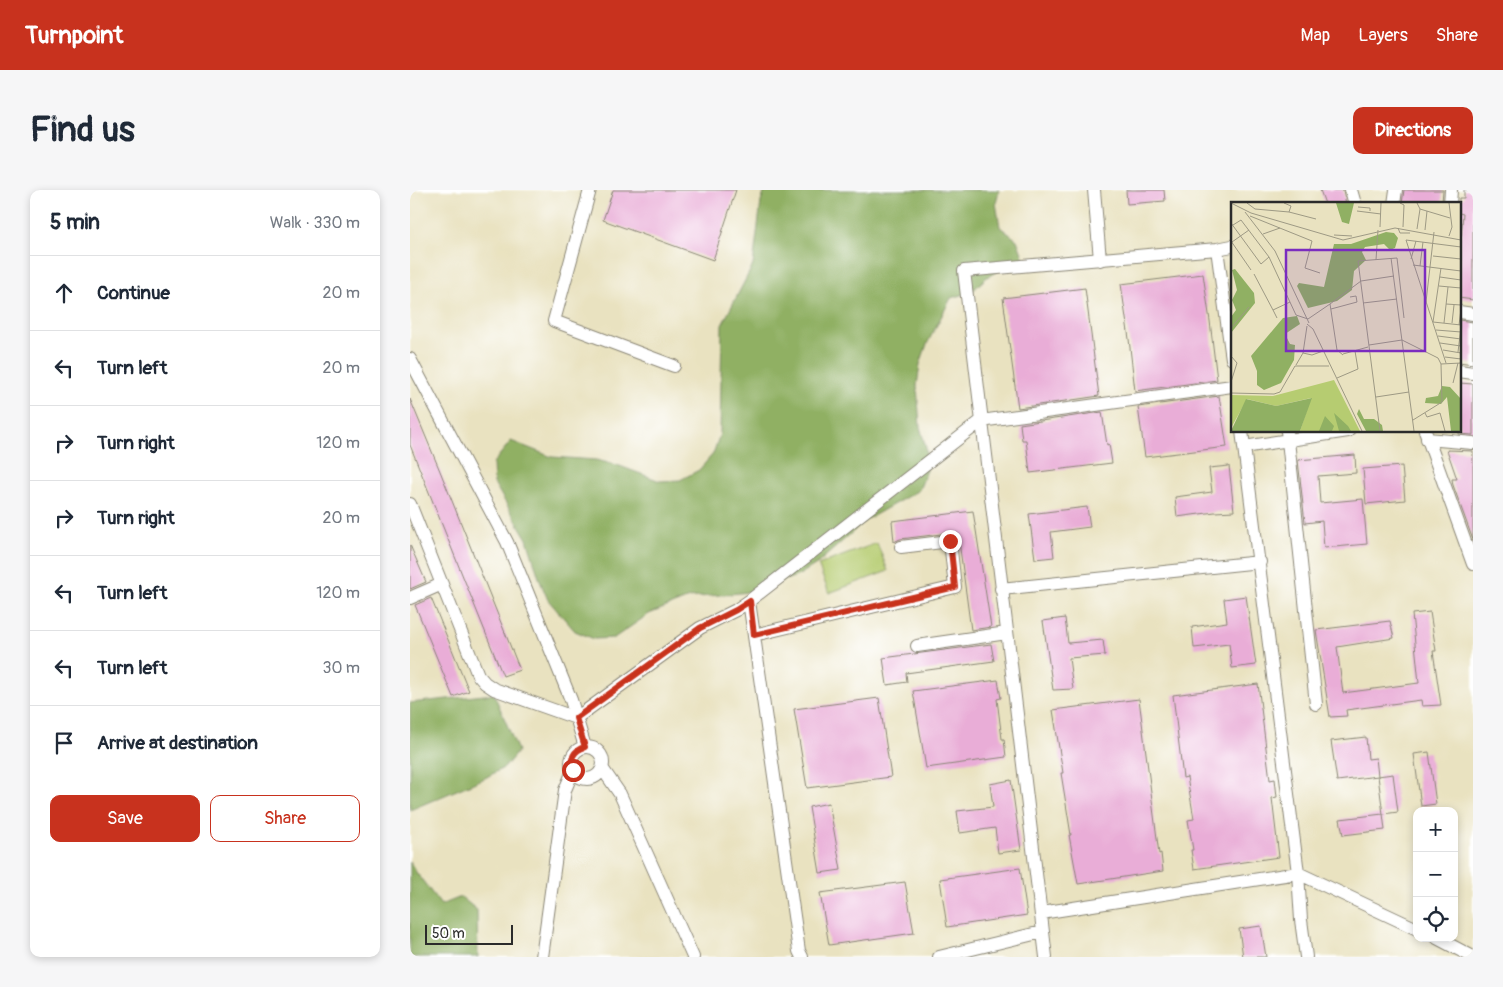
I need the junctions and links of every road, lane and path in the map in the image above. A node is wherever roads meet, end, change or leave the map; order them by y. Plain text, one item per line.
1 (590, 190) edge
2 (1094, 190) edge
3 (1231, 246) edge
4 (1217, 249) junction
5 (1100, 260) junction
6 (1460, 312) edge
7 (1473, 314) edge
8 (1231, 352) edge
9 (410, 359) edge
10 (674, 366) dead end
11 (1460, 371) edge
12 (1473, 373) edge
13 (1231, 386) edge
14 (981, 421) junction
15 (1242, 432) edge
16 (1336, 432) edge
17 (1426, 435) edge
18 (1287, 436) edge
19 (1473, 443) edge
20 (1244, 447) junction
21 (410, 504) edge
22 (900, 547) dead end
23 (1260, 562) junction
24 (1473, 564) edge
25 (442, 584) junction
26 (1001, 589) junction
27 (410, 598) edge
28 (750, 601) junction
29 (1006, 633) junction
30 (754, 635) junction
31 (917, 646) dead end
32 (1316, 704) dead end
33 (576, 718) junction
34 (585, 747) junction
35 (602, 768) junction
36 (573, 770) junction
37 (1298, 873) junction
38 (1040, 913) junction
39 (1413, 927) edge
40 (1042, 932) junction
41 (1445, 942) edge
42 (542, 957) edge
43 (693, 957) edge
44 (802, 957) edge
45 (939, 957) edge
46 (1046, 957) edge
47 (1306, 957) edge
48 (1473, 957) edge

1 - 10 street
2 - 5 street
3 - 4 street
4 - 5 street
4 - 8 street
5 - 14 street
6 - 7 street
9 - 33 street
11 - 12 street
13 - 14 street
14 - 26 street
14 - 28 street
15 - 20 street
16 - 18 street
17 - 19 street
17 - 24 street
18 - 20 street
18 - 32 street
20 - 23 street
21 - 25 street
22 - 30 street
23 - 26 street
23 - 37 street
25 - 27 street
25 - 33 street
26 - 29 street
28 - 30 street
28 - 33 street
29 - 31 street
29 - 38 street
30 - 44 street
33 - 34 street
34 - 35 street
34 - 36 street
35 - 36 street
35 - 43 street
36 - 42 street
37 - 38 street
37 - 39 street
37 - 47 street
38 - 40 street
40 - 45 street
40 - 46 street
41 - 48 street

